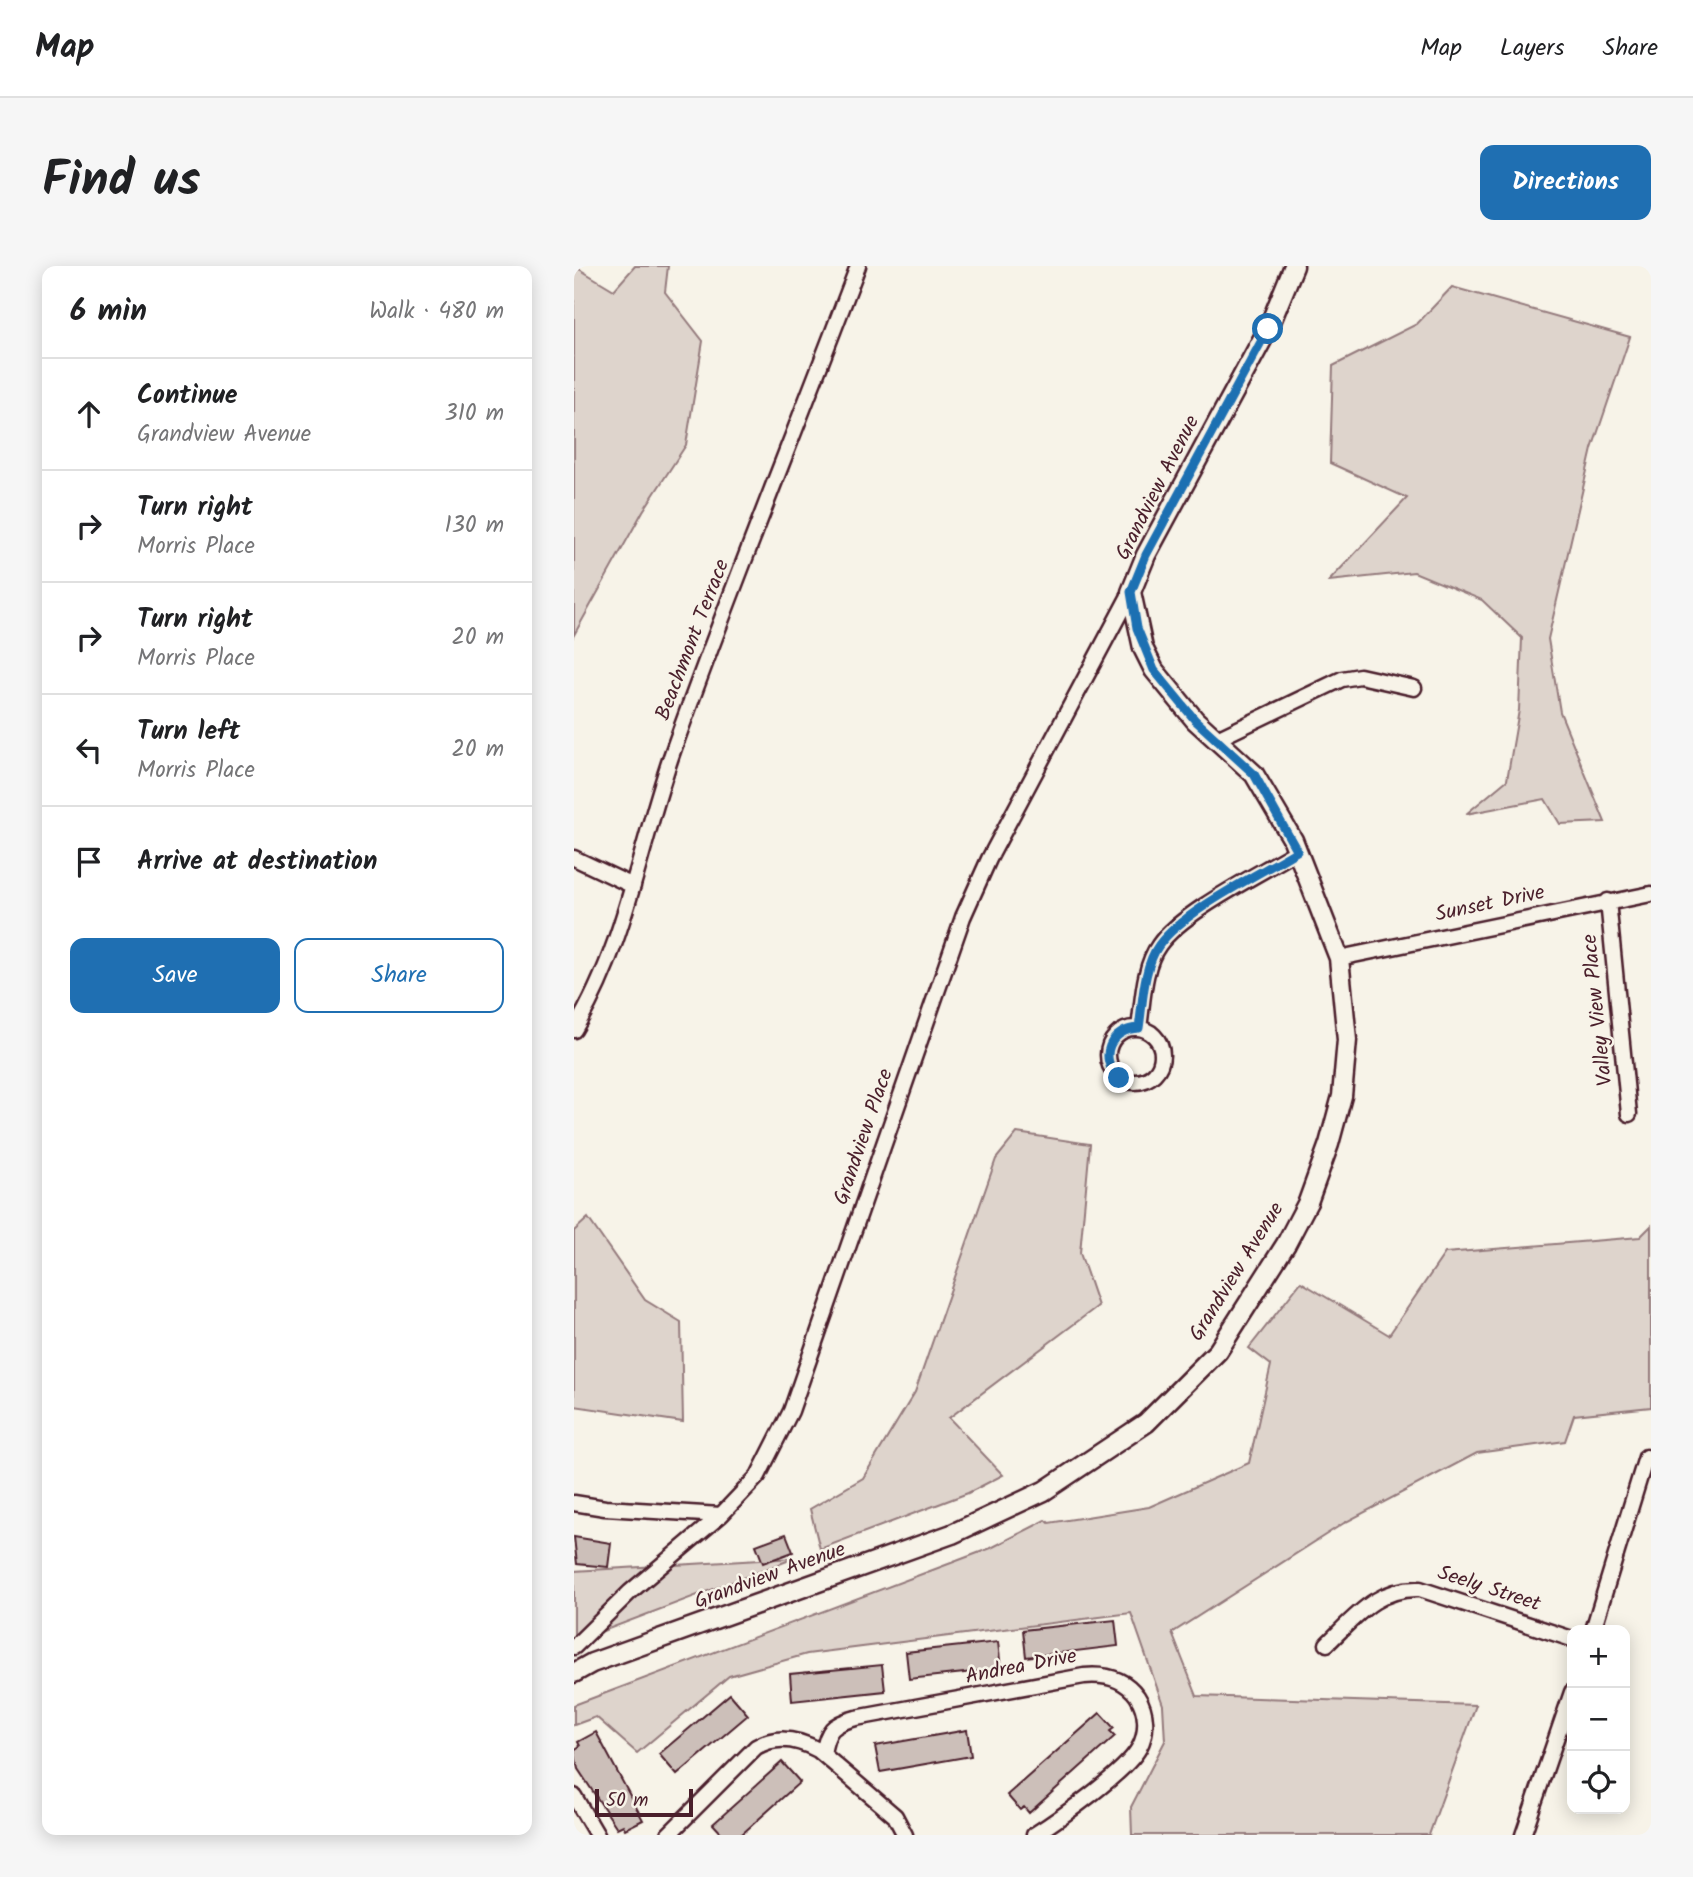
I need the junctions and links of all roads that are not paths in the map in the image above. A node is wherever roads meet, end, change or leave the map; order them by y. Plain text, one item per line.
1 (858, 266) edge
2 (1294, 266) edge
3 (1131, 592) junction
4 (1414, 688) dead end
5 (1217, 740) junction
6 (1297, 851) junction
7 (574, 858) edge
8 (633, 886) junction
9 (1651, 894) edge
10 (1608, 901) junction
11 (1339, 958) junction
12 (1139, 1028) dead end
13 (574, 1030) edge
14 (1629, 1114) dead end
15 (1646, 1457) dead end
16 (574, 1503) edge
17 (721, 1515) junction
18 (1595, 1625) edge
19 (1567, 1637) edge
20 (1327, 1644) dead end
21 (574, 1647) edge
22 (574, 1672) edge
23 (1567, 1707) edge
24 (823, 1754) junction
25 (574, 1796) edge
26 (597, 1835) edge
27 (668, 1835) edge
28 (905, 1835) edge
29 (1034, 1835) edge
30 (1523, 1835) edge

1 - 8 street, Beachmont Terrace
2 - 3 main road, Grandview Avenue
3 - 5 main road, Grandview Avenue
3 - 17 street, Grandview Place
4 - 5 street
5 - 6 main road, Grandview Avenue
6 - 11 main road, Grandview Avenue
6 - 12 street
7 - 8 street
8 - 13 street, Beachmont Terrace
9 - 10 street, Sunset Drive
10 - 11 street, Sunset Drive
10 - 14 street, Valley View Place
11 - 22 main road, Grandview Avenue
15 - 18 street
16 - 17 street
17 - 21 street, Grandview Place
19 - 20 street, Seely Street
23 - 30 street
24 - 27 street
24 - 28 street
24 - 29 street, Andrea Drive
25 - 26 street

